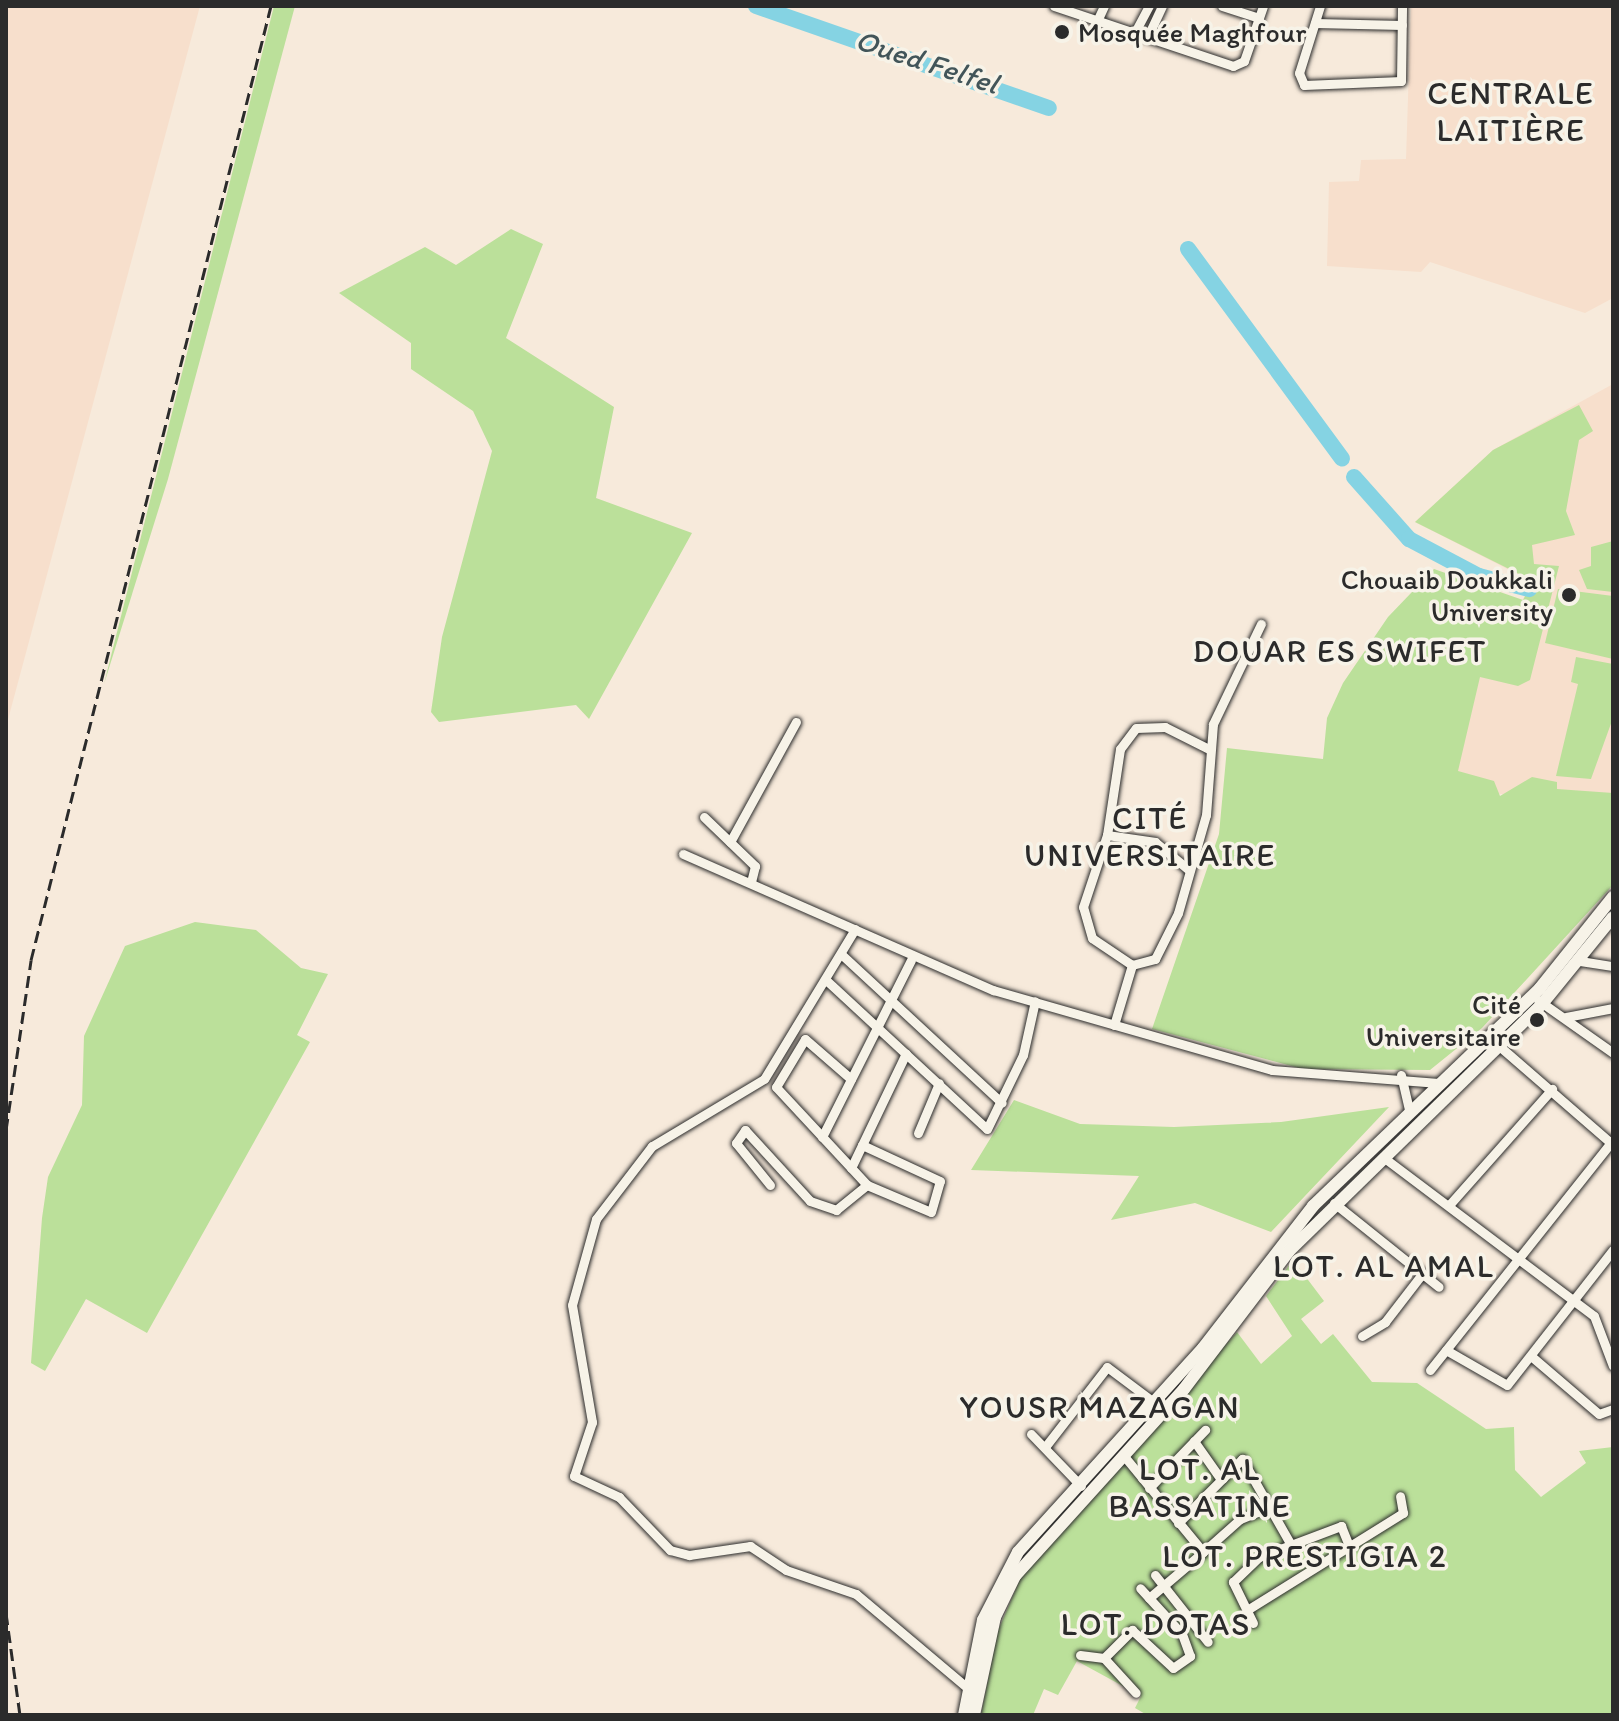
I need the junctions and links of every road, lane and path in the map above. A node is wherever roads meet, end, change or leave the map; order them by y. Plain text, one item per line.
1 (1054, 6) edge
2 (1104, 6) edge
3 (1149, 6) edge
4 (1162, 6) edge
5 (1222, 6) edge
6 (1263, 6) edge
7 (1320, 6) edge
8 (1402, 6) edge
9 (1259, 18) junction
10 (1097, 21) junction
11 (1315, 23) junction
12 (1402, 25) junction
13 (1135, 32) junction
14 (1148, 36) junction
15 (1261, 624) dead end
16 (796, 722) dead end
17 (1209, 749) junction
18 (704, 817) dead end
19 (1107, 835) junction
20 (730, 842) junction
21 (683, 854) dead end
22 (1189, 870) junction
23 (751, 882) junction
24 (1613, 897) edge
25 (1613, 917) edge
26 (855, 929) junction
27 (841, 954) junction
28 (911, 960) junction
29 (1580, 961) junction
30 (1132, 965) junction
31 (1613, 966) edge
32 (826, 980) junction
33 (1544, 999) junction
34 (890, 1000) junction
35 (1035, 1001) junction
36 (1613, 1008) edge
37 (1566, 1017) junction
38 (1114, 1025) junction
39 (877, 1026) junction
40 (1498, 1045) junction
41 (906, 1053) junction
42 (1613, 1053) edge
43 (1401, 1075) junction
44 (851, 1079) junction
45 (939, 1083) junction
46 (1438, 1083) junction
47 (1552, 1089) junction
48 (1002, 1103) junction
49 (1409, 1110) junction
50 (918, 1133) dead end
51 (822, 1137) junction
52 (1612, 1142) edge
53 (862, 1145) junction
54 (1383, 1157) junction
55 (851, 1168) junction
56 (770, 1185) dead end
57 (867, 1185) junction
58 (1334, 1203) junction
59 (1450, 1204) junction
60 (1613, 1250) edge
61 (1515, 1254) junction
62 (1422, 1274) junction
63 (1439, 1287) dead end
64 (1573, 1297) junction
65 (1223, 1331) junction
66 (1362, 1336) dead end
67 (1446, 1350) junction
68 (1207, 1352) junction
69 (1531, 1356) junction
70 (1613, 1366) edge
71 (1430, 1370) dead end
72 (1155, 1403) junction
73 (1613, 1409) edge
74 (1205, 1430) dead end
75 (1031, 1434) dead end
76 (1194, 1441) junction
77 (1045, 1447) junction
78 (1124, 1456) junction
79 (1220, 1478) junction
80 (1081, 1486) junction
81 (1149, 1488) junction
82 (1400, 1496) dead end
83 (1269, 1507) junction
84 (1178, 1523) junction
85 (1291, 1545) junction
86 (1349, 1546) junction
87 (1203, 1552) junction
88 (1155, 1575) dead end
89 (1164, 1585) junction
90 (1140, 1588) dead end
91 (1149, 1598) junction
92 (1247, 1610) junction
93 (1253, 1623) dead end
94 (1208, 1642) dead end
95 (1080, 1655) dead end
96 (1104, 1658) junction
97 (978, 1667) junction
98 (969, 1689) junction
99 (1136, 1693) dead end
100 (964, 1715) edge
101 (974, 1715) edge

1 - 10 street
2 - 10 street
3 - 13 street
4 - 14 street
5 - 9 street
6 - 9 street
7 - 11 street
8 - 12 street
9 - 14 street
10 - 13 street
11 - 12 street
11 - 12 street
13 - 14 street
15 - 17 street
16 - 20 street
17 - 19 street
17 - 22 street
18 - 20 street
19 - 22 street
19 - 30 street
20 - 23 street
21 - 23 street
22 - 30 street
23 - 26 street
24 - 33 main road
25 - 29 main road
26 - 27 street
26 - 28 street
27 - 32 street
27 - 34 street
28 - 34 street
28 - 35 street
29 - 31 street
29 - 33 main road
30 - 38 street
32 - 39 street
32 - 98 street
33 - 37 street
33 - 40 main road
33 - 46 main road
34 - 39 street
34 - 48 street
35 - 38 street
35 - 48 street
36 - 37 street
37 - 42 street
38 - 43 street
39 - 41 street
39 - 44 street
40 - 47 street
40 - 54 main road
41 - 45 street
41 - 53 street
43 - 46 street
43 - 49 street
44 - 51 street
44 - 51 street
45 - 48 street
45 - 50 street
46 - 49 main road
47 - 52 street
47 - 59 street
49 - 65 main road
51 - 55 street
52 - 61 street
53 - 55 street
53 - 57 street
54 - 58 main road
54 - 59 street
55 - 57 street
56 - 57 street
58 - 62 street
58 - 65 main road
59 - 61 street
60 - 64 street
61 - 64 street
61 - 67 street
62 - 63 street
62 - 66 street
64 - 69 street
64 - 70 street
65 - 68 main road
67 - 69 street
67 - 71 street
68 - 72 main road
68 - 78 main road
69 - 73 street
72 - 77 street
72 - 80 main road
74 - 76 street
75 - 77 street
76 - 79 street
76 - 81 street
77 - 80 street
78 - 81 street
78 - 97 main road
79 - 83 street
79 - 84 street
80 - 97 main road
81 - 84 street
82 - 86 street
83 - 85 street
83 - 87 street
84 - 87 street
85 - 86 street
85 - 92 street
86 - 92 street
87 - 89 street
88 - 89 street
89 - 91 street
89 - 94 street
90 - 91 street
91 - 96 street
92 - 93 street
95 - 96 street
96 - 99 street
97 - 98 main road
97 - 101 main road
98 - 100 main road

